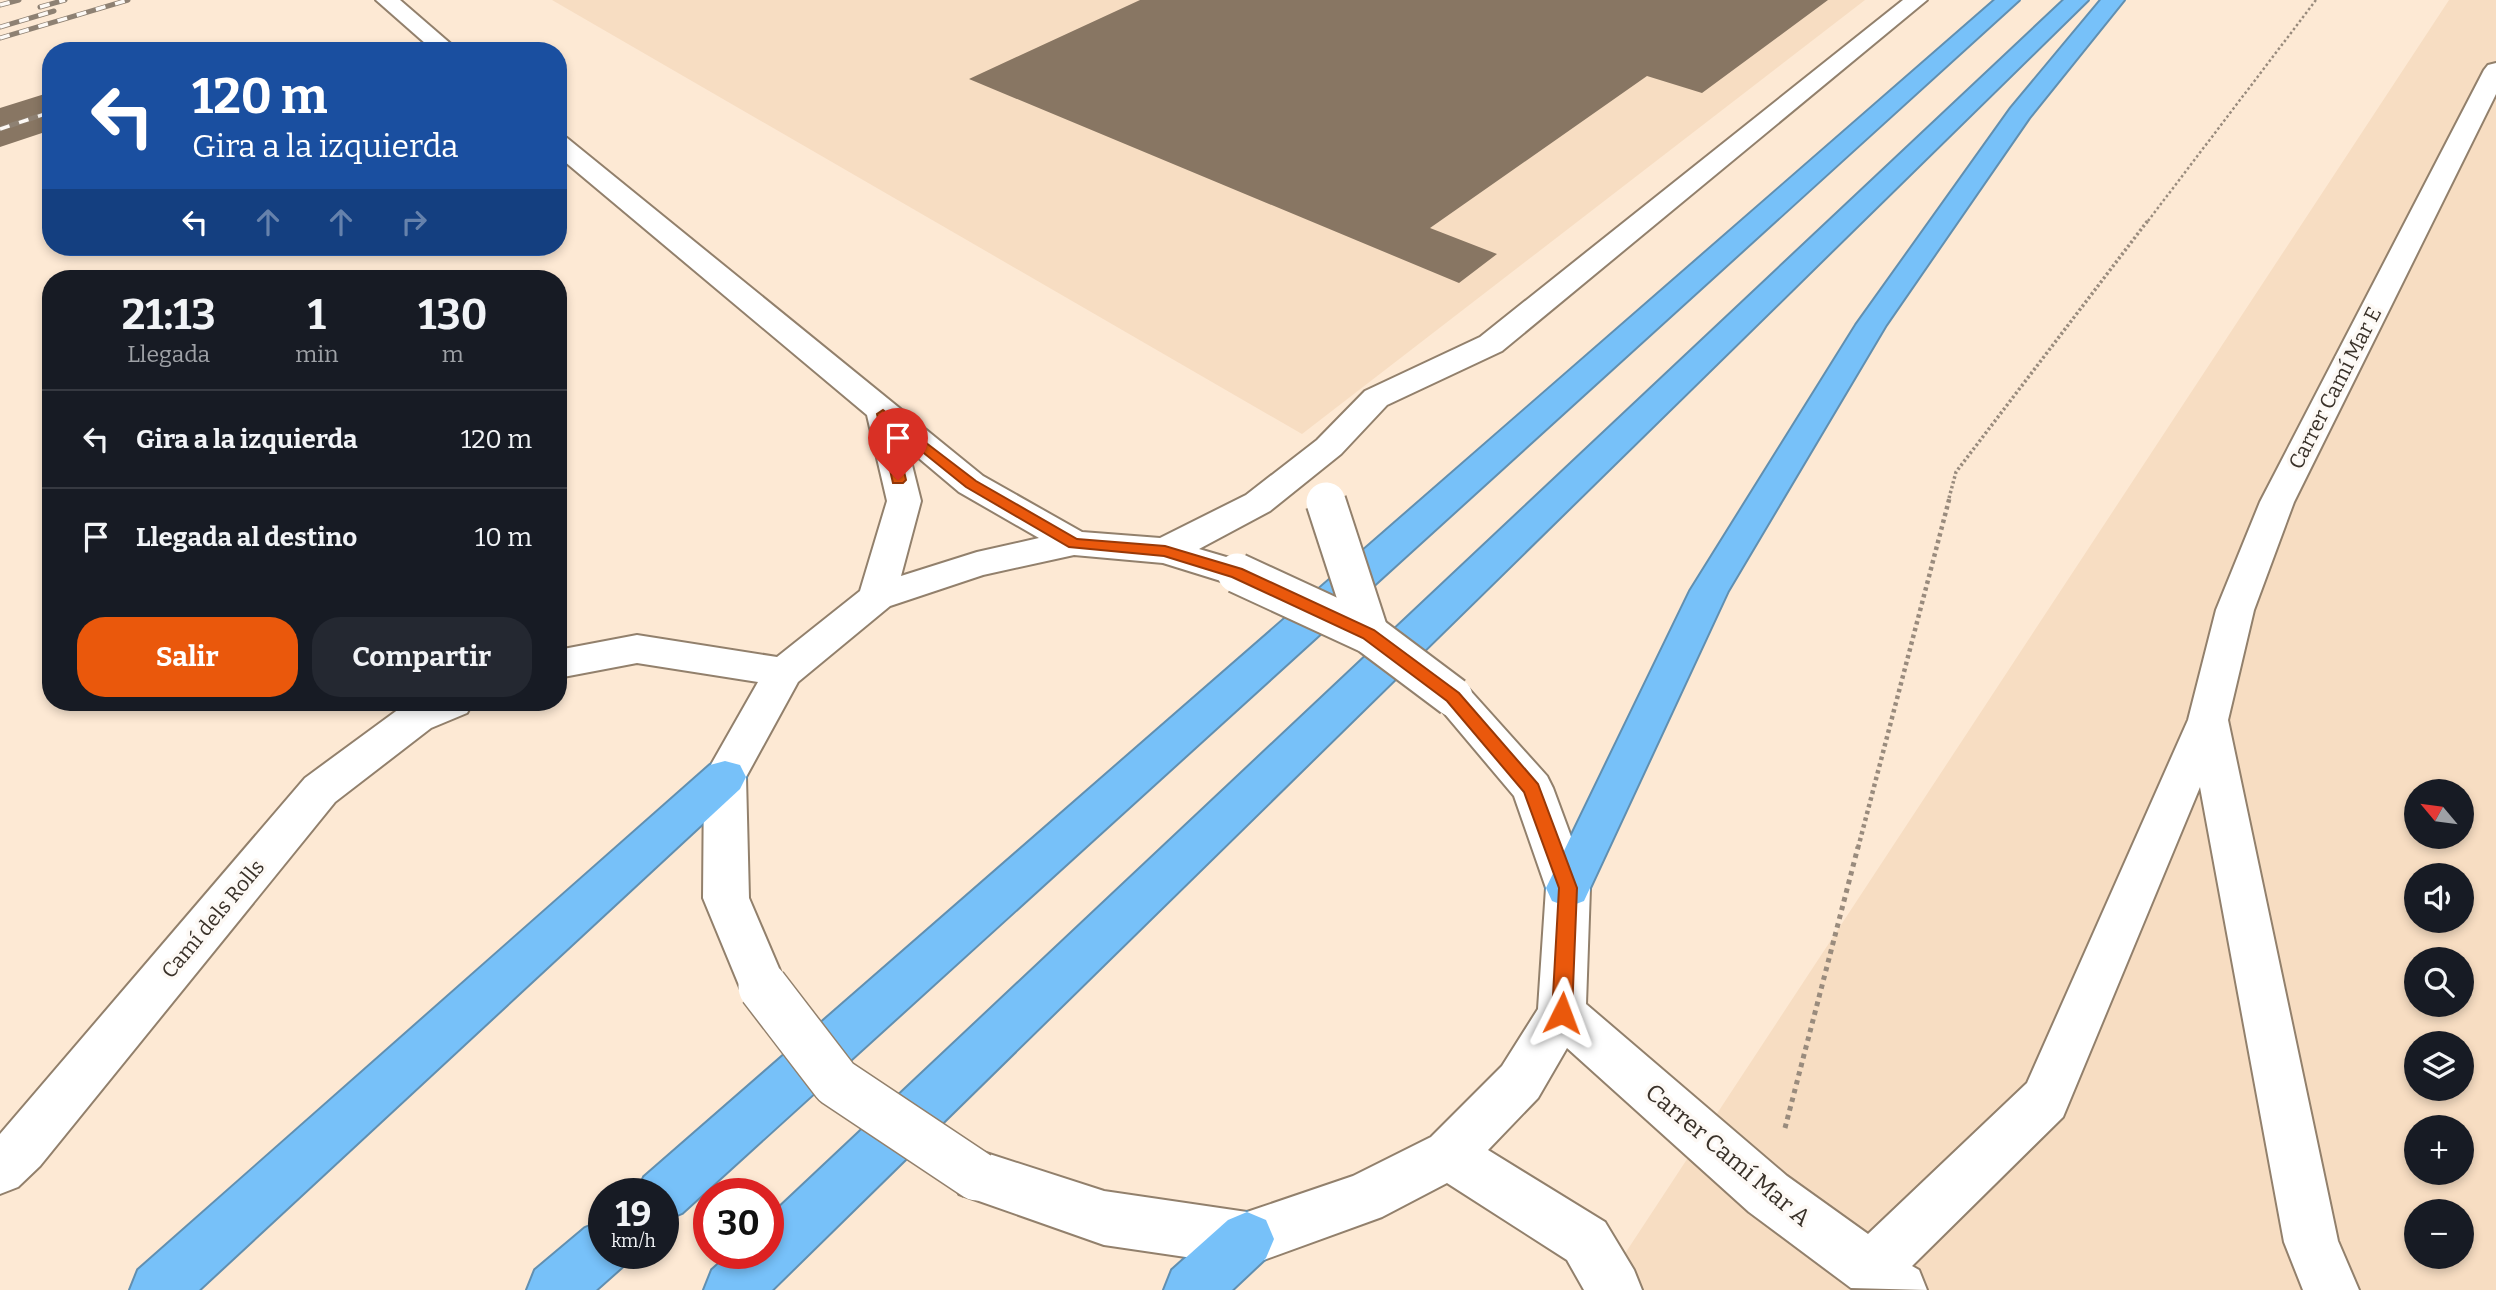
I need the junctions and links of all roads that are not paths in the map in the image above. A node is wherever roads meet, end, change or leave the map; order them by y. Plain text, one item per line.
1 (387, 0) edge
2 (1916, 0) edge
3 (2008, 0) edge
4 (2077, 0) edge
5 (2113, 0) edge
6 (437, 42) edge
7 (2496, 70) edge
8 (567, 151) edge
9 (883, 414) junction
10 (1329, 447) junction
11 (1074, 543) junction
12 (1165, 551) junction
13 (877, 597) junction
14 (1369, 634) junction
15 (567, 662) edge
16 (784, 672) junction
17 (431, 711) edge
18 (2208, 720) junction
19 (725, 777) junction
20 (1568, 888) junction
21 (1562, 1013) junction
22 (1449, 1155) junction
23 (0, 1168) edge
24 (679, 1181) edge
25 (1247, 1239) junction
26 (588, 1261) edge
27 (1885, 1279) edge
28 (158, 1290) edge
29 (555, 1290) edge
30 (732, 1290) edge
31 (1192, 1290) edge
32 (1614, 1290) edge
33 (2331, 1290) edge

1 - 6 street
2 - 10 street
3 - 24 highway
4 - 30 highway
5 - 20 highway
7 - 18 street, Carrer Camí Mar E
8 - 9 street
9 - 11 street
9 - 13 street
10 - 12 street
10 - 14 street, bridge
11 - 12 street
11 - 13 street
12 - 14 street, bridge
13 - 16 street
14 - 20 street, bridge
15 - 16 street
16 - 19 street
17 - 23 street, Camí dels Rolls
18 - 27 street, Carrer Camí Mar E
18 - 33 street
19 - 25 street, bridge
19 - 28 highway
20 - 21 street
21 - 22 street
21 - 27 street, Carrer Camí Mar A
22 - 25 street
22 - 32 street
25 - 31 highway
26 - 29 highway

